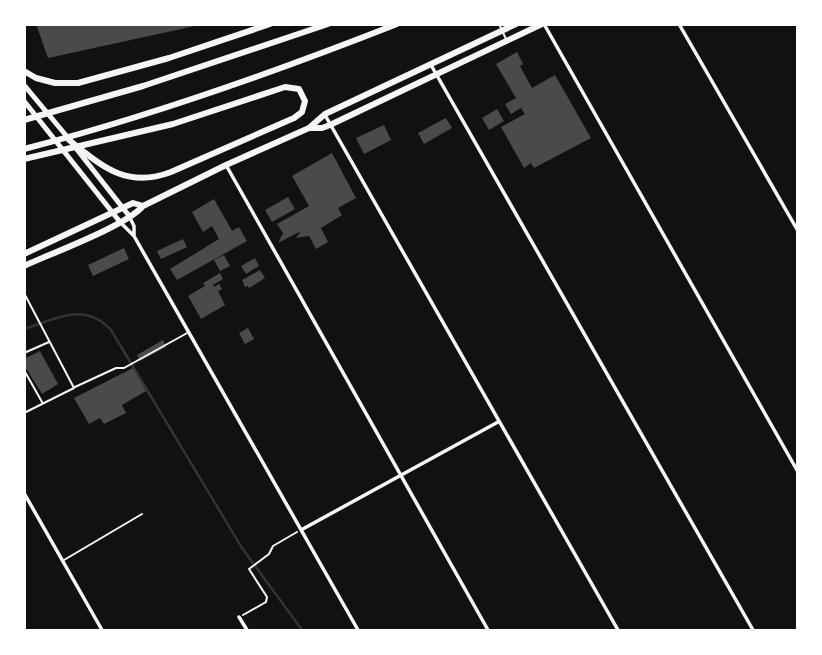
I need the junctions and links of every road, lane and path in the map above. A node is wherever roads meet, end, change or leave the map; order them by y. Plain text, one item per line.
1 (270, 24) edge
2 (328, 24) edge
3 (397, 24) edge
4 (516, 24) edge
5 (543, 24) edge
6 (679, 24) edge
7 (501, 28) edge
8 (507, 41) junction
9 (431, 65) junction
10 (24, 71) edge
11 (436, 74) junction
12 (24, 85) edge
13 (24, 102) edge
14 (325, 114) junction
15 (24, 120) edge
16 (330, 125) junction
17 (309, 128) junction
18 (69, 139) junction
19 (24, 149) edge
20 (24, 159) edge
21 (226, 165) junction
22 (143, 206) junction
23 (124, 208) junction
24 (113, 213) junction
25 (130, 217) junction
26 (120, 222) junction
27 (797, 231) edge
28 (134, 236) junction
29 (24, 254) edge
30 (24, 266) edge
31 (24, 293) edge
32 (189, 332) junction
33 (50, 342) junction
34 (24, 353) edge
35 (24, 370) edge
36 (74, 388) junction
37 (42, 403) junction
38 (24, 413) edge
39 (498, 422) junction
40 (797, 472) edge
41 (400, 475) junction
42 (24, 493) edge
43 (142, 514) dead end
44 (301, 530) junction
45 (63, 561) junction
46 (239, 617) joint
47 (102, 631) edge
48 (247, 631) edge
49 (358, 631) edge
50 (488, 631) edge
51 (618, 631) edge
52 (753, 631) edge

1 - 10 highway
2 - 15 highway
3 - 19 highway
4 - 7 highway
5 - 8 highway
5 - 40 street
6 - 27 street
7 - 8 lane
7 - 9 highway
8 - 11 highway
9 - 11 street
9 - 14 highway
11 - 16 highway
11 - 52 street
12 - 18 main road
13 - 24 main road
14 - 16 street
14 - 17 highway
16 - 17 highway
16 - 39 street
17 - 21 highway
18 - 20 highway
18 - 23 main road
21 - 22 highway
21 - 41 street
22 - 23 highway
22 - 25 highway
23 - 24 highway
23 - 25 main road
24 - 26 main road
24 - 29 highway
25 - 26 highway
25 - 28 street
26 - 28 street
26 - 30 highway
28 - 32 street
31 - 33 lane
32 - 36 lane
32 - 44 street
33 - 34 lane
33 - 36 lane
35 - 37 lane
36 - 37 lane
37 - 38 lane
39 - 41 street
39 - 51 street
41 - 44 street
41 - 50 street
42 - 45 street
43 - 45 lane
44 - 46 path
44 - 49 street
45 - 47 street
46 - 48 street

